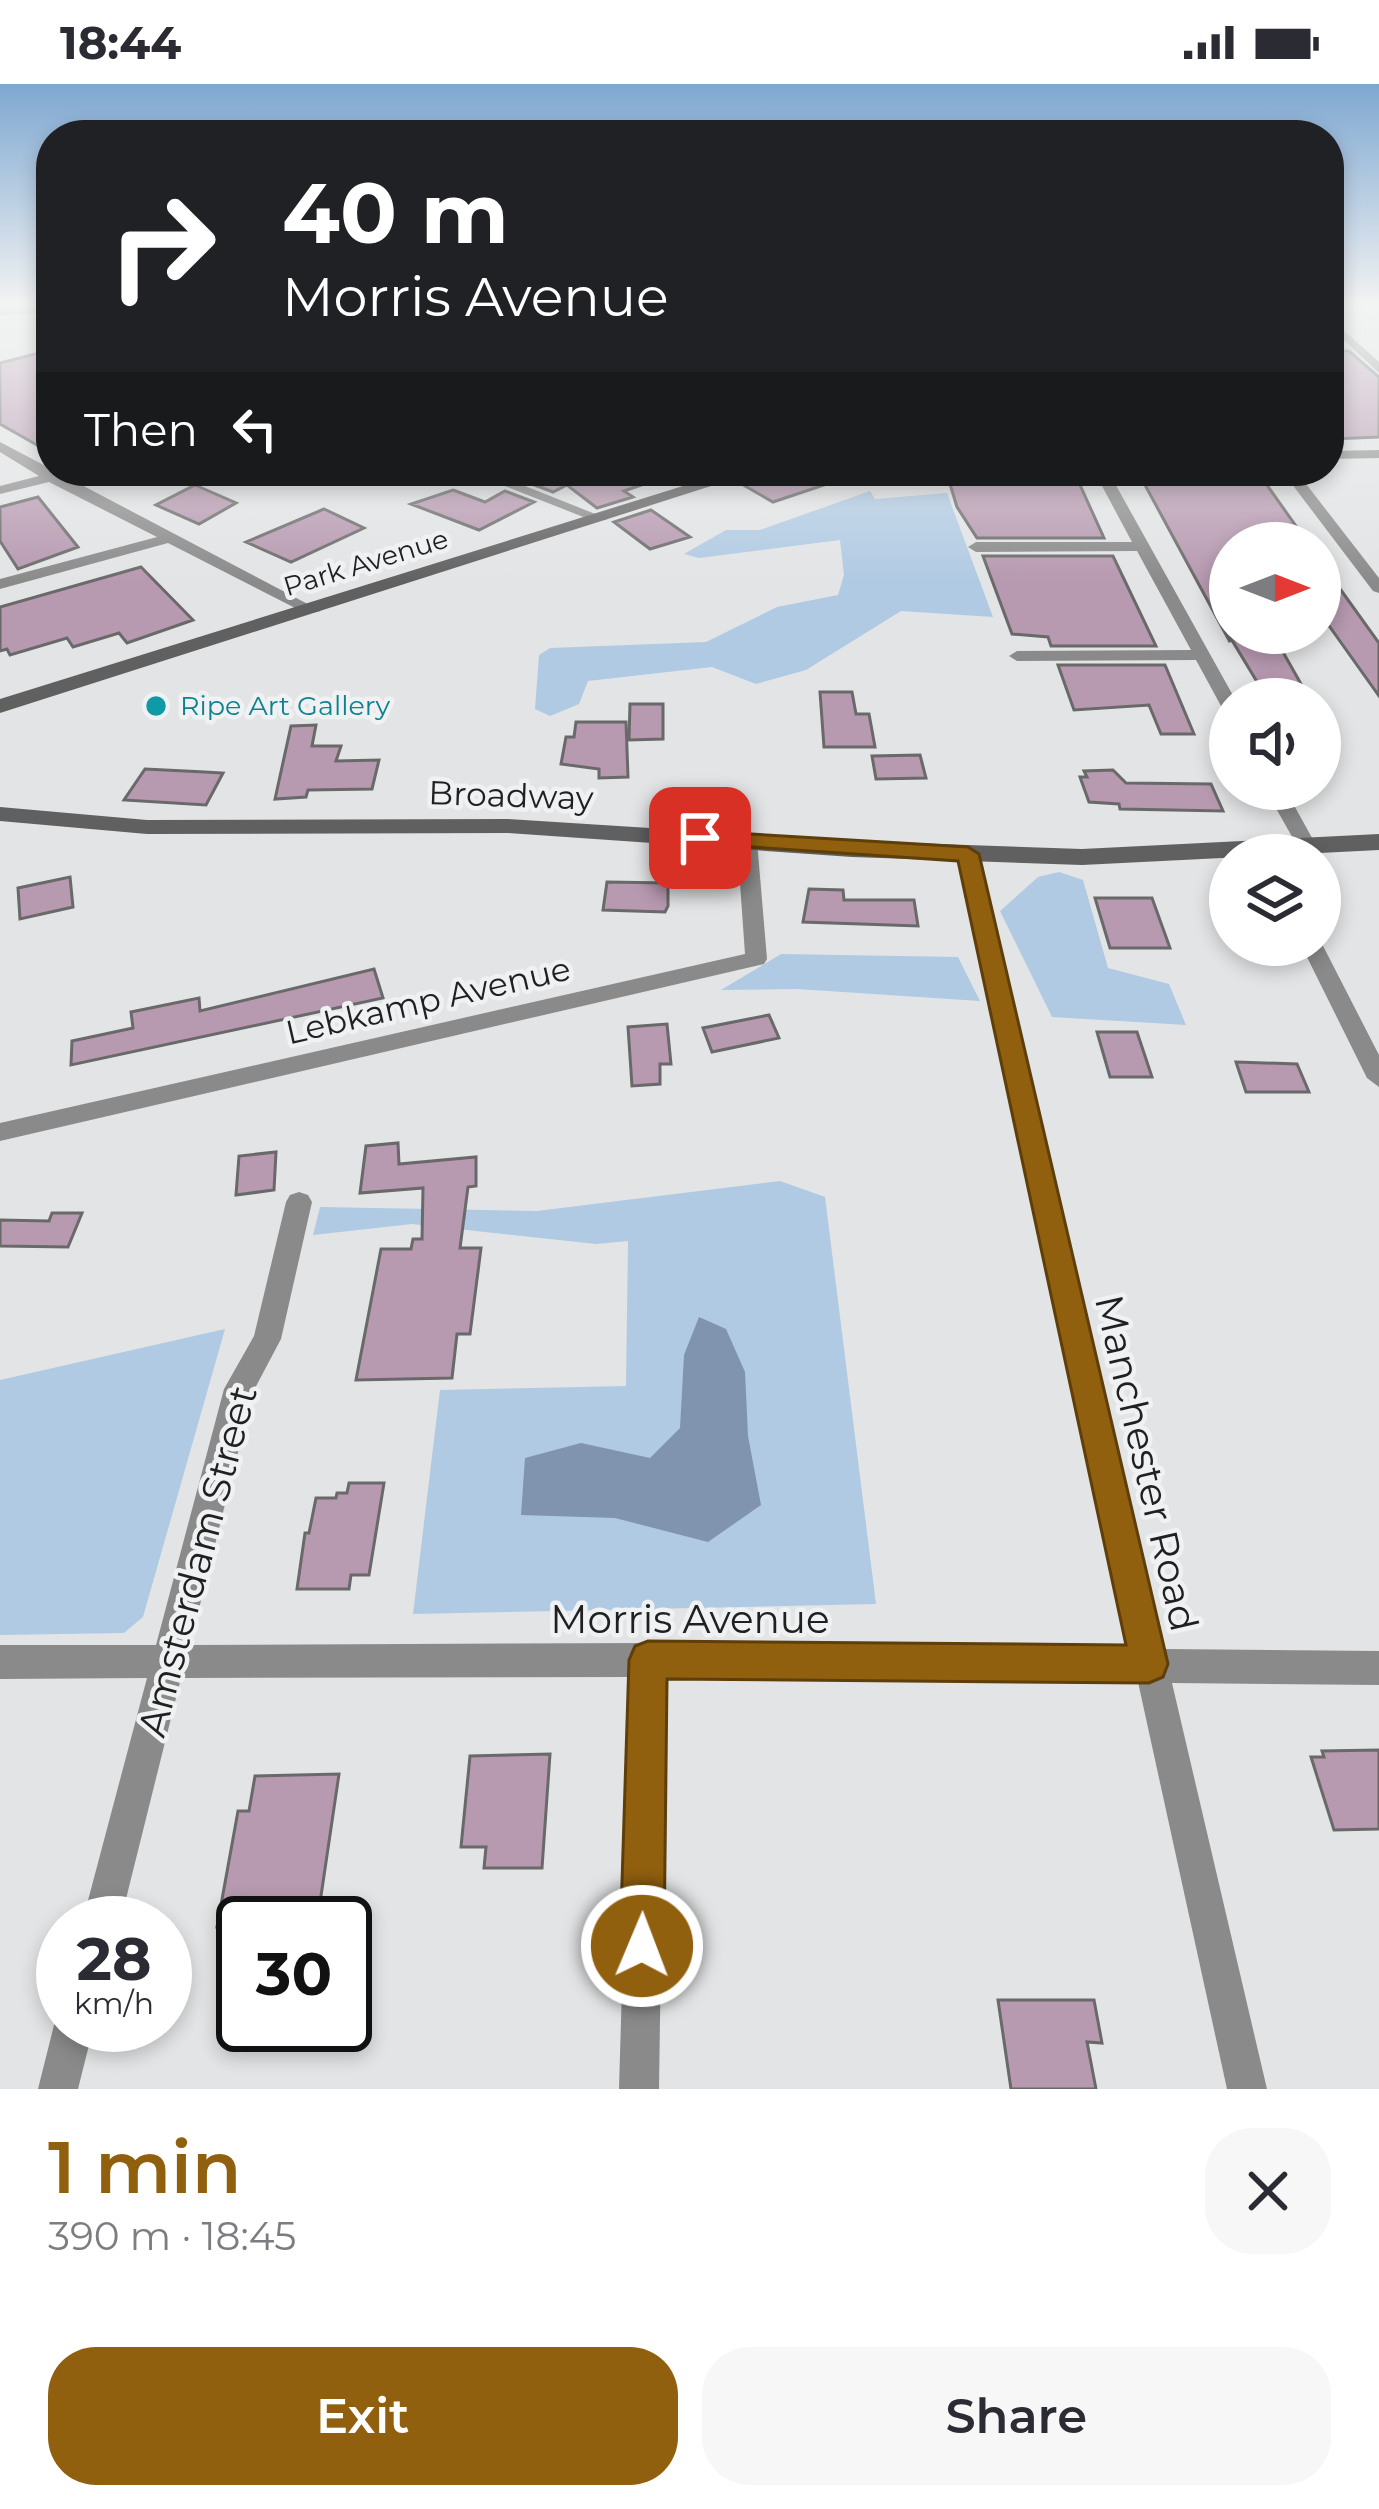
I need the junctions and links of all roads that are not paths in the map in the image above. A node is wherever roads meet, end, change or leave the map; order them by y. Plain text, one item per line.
1 (0, 446) edge
2 (1379, 454) edge
3 (1344, 455) edge
4 (36, 469) edge
5 (36, 482) edge
6 (68, 486) edge
7 (514, 486) edge
8 (703, 486) edge
9 (1109, 486) edge
10 (1301, 486) edge
11 (0, 490) edge
12 (601, 519) junction
13 (173, 537) junction
14 (1142, 546) junction
15 (976, 547) dead end
16 (0, 584) edge
17 (1379, 588) edge
18 (313, 611) junction
19 (1202, 655) junction
20 (1017, 656) dead end
21 (1215, 678) edge
22 (0, 706) edge
23 (0, 814) edge
24 (747, 841) junction
25 (1379, 842) edge
26 (1341, 844) edge
27 (1209, 853) edge
28 (968, 854) junction
29 (1323, 966) edge
30 (1379, 1078) edge
31 (0, 1132) edge
32 (299, 1202) dead end
33 (648, 1660) junction
34 (0, 1662) edge
35 (168, 1664) junction
36 (1149, 1664) junction
37 (1379, 1667) edge
38 (108, 1896) edge
39 (67, 2052) edge
40 (58, 2089) edge
41 (639, 2089) edge
42 (1246, 2089) edge

1 - 4 street
2 - 3 street
5 - 11 street
6 - 13 street
7 - 12 street
8 - 12 main road, Park Avenue
9 - 14 street
10 - 17 street
12 - 18 main road, Park Avenue
13 - 16 street
13 - 18 street
14 - 15 street
14 - 19 street
18 - 22 main road, Park Avenue
19 - 20 street
19 - 21 street
23 - 24 main road, Broadway
24 - 28 main road, Broadway
24 - 31 street, Lebkamp Avenue
25 - 26 main road, Broadway
27 - 28 main road, Broadway
28 - 36 street, Manchester Road
29 - 30 street
32 - 35 street, Amsterdam Street
33 - 35 street, Morris Avenue
33 - 36 street, Morris Avenue
33 - 41 street
34 - 35 street, Morris Avenue
35 - 38 street, Amsterdam Street
36 - 37 street, Morris Avenue
36 - 42 street, Manchester Road
39 - 40 street

